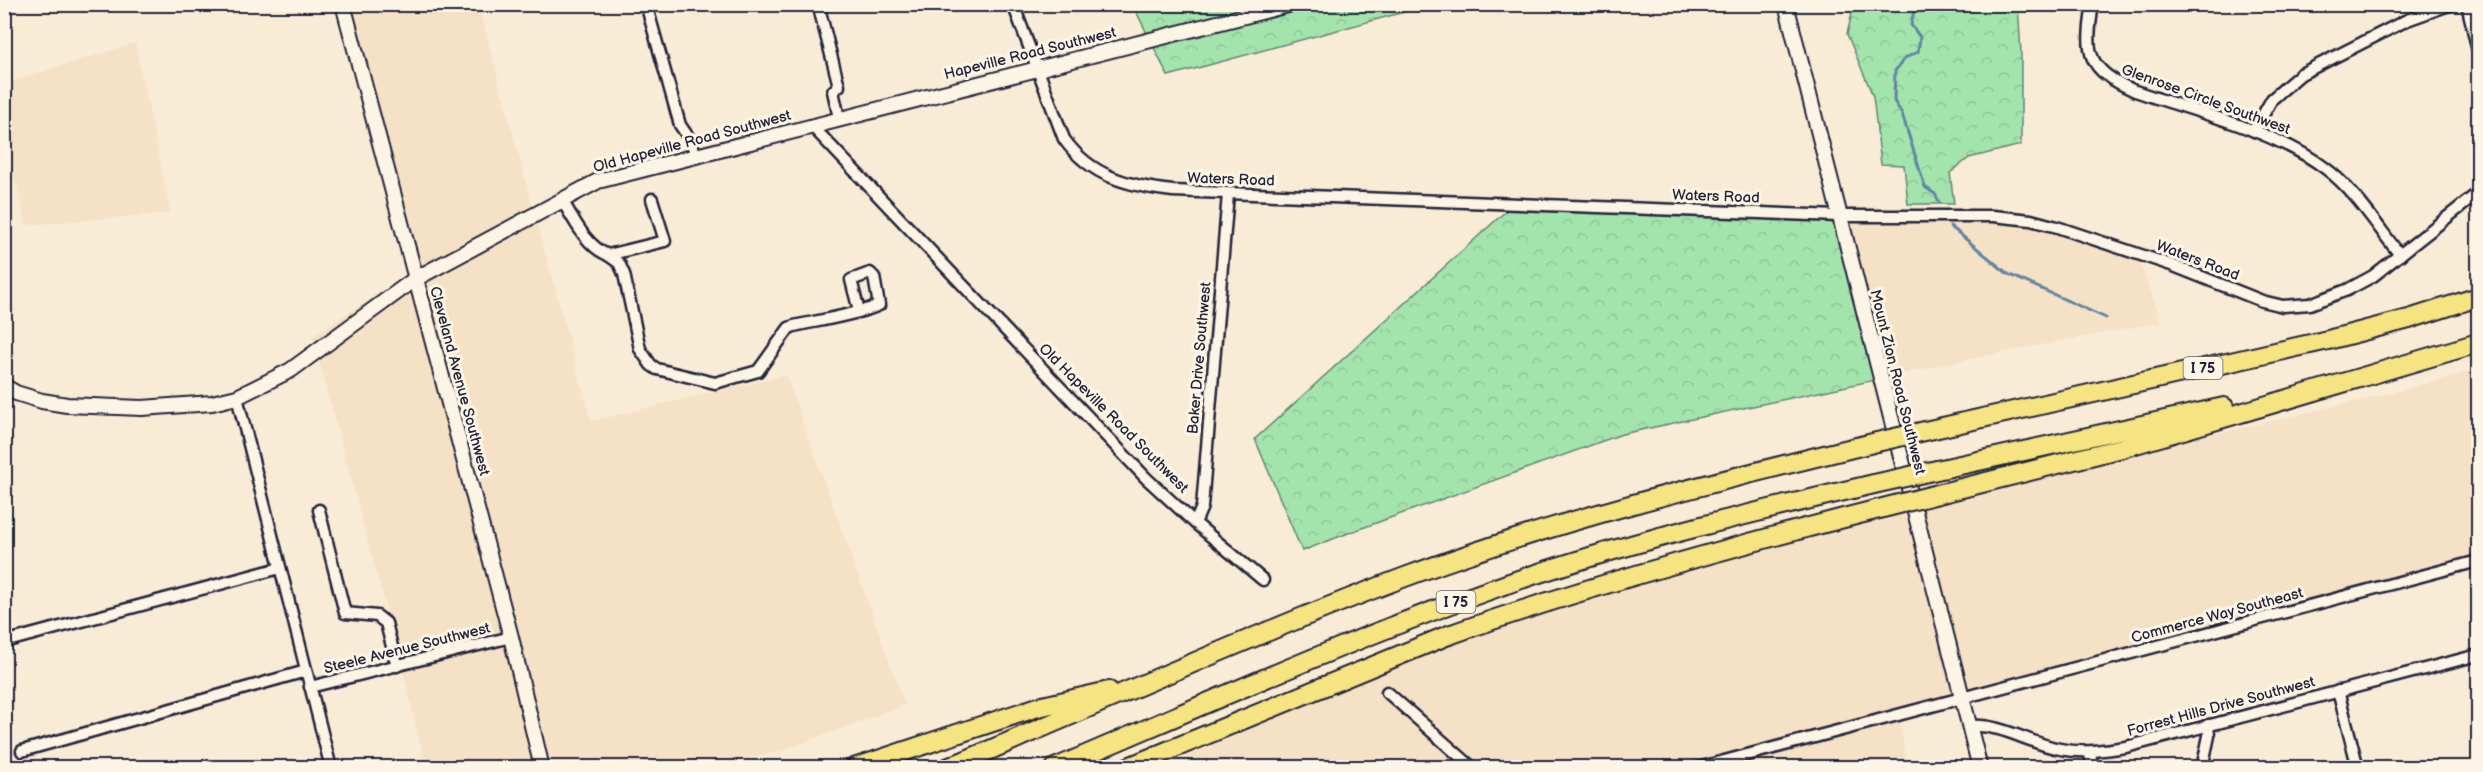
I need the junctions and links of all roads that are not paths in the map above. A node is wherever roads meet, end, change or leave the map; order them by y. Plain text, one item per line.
1 (343, 4) edge
2 (646, 4) edge
3 (818, 4) edge
4 (1013, 4) edge
5 (1292, 4) edge
6 (1786, 4) edge
7 (2093, 4) edge
8 (2452, 4) edge
9 (2467, 4) edge
10 (2475, 17) edge
11 (2478, 51) edge
12 (1037, 68) junction
13 (839, 118) junction
14 (812, 126) junction
15 (2254, 131) junction
16 (696, 156) junction
17 (2478, 193) edge
18 (1228, 194) junction
19 (652, 199) dead end
20 (562, 200) junction
21 (1839, 216) junction
22 (608, 255) junction
23 (2400, 255) junction
24 (415, 279) junction
25 (2478, 297) edge
26 (859, 311) dead end
27 (2478, 343) edge
28 (2379, 373) junction
29 (4, 386) edge
30 (237, 397) junction
31 (319, 510) dead end
32 (1195, 523) junction
33 (2478, 561) edge
34 (280, 567) junction
35 (1263, 580) dead end
36 (511, 637) junction
37 (4, 642) edge
38 (2478, 656) edge
39 (397, 666) junction
40 (306, 671) junction
41 (310, 687) junction
42 (1134, 687) junction
43 (2338, 691) junction
44 (1387, 692) dead end
45 (1962, 698) junction
46 (1248, 716) junction
47 (2208, 725) junction
48 (1970, 726) junction
49 (22, 750) dead end
50 (2089, 752) junction
51 (331, 768) edge
52 (542, 768) edge
53 (854, 768) edge
54 (947, 768) edge
55 (1055, 768) edge
56 (1126, 768) edge
57 (1152, 768) edge
58 (1473, 768) edge
59 (1698, 768) edge
60 (1980, 768) edge
61 (2094, 768) edge
62 (2202, 768) edge
63 (2358, 768) edge

1 - 24 street, Cleveland Avenue Southwest
2 - 16 street
3 - 13 street
4 - 12 street, Waters Road
5 - 12 street, Hapeville Road Southwest
6 - 21 street, Mount Zion Road Southwest
7 - 15 street, Glenrose Circle Southwest
8 - 15 street
9 - 10 street
10 - 11 street
12 - 13 street, Hapeville Road Southwest
12 - 18 street, Waters Road
13 - 14 street, Hapeville Road Southwest
14 - 16 street, Old Hapeville Road Southwest
14 - 32 street, Old Hapeville Road Southwest
15 - 23 street, Glenrose Circle Southwest
16 - 20 street, Old Hapeville Road Southwest
17 - 23 street, Waters Road
18 - 21 street, Waters Road
18 - 32 street, Baker Drive Southwest
19 - 22 street
20 - 22 street
20 - 24 street, Old Hapeville Road Southwest
21 - 23 street, Waters Road
21 - 45 street, Mount Zion Road Southwest
22 - 26 street
24 - 30 street, Old Hapeville Road Southwest
24 - 36 street, Cleveland Avenue Southwest
25 - 42 highway, I 75, bridge
27 - 28 highway, I 75
28 - 46 highway, bridge
28 - 55 highway, I 75, bridge
29 - 30 street, Old Hapeville Road Southwest
30 - 34 street
31 - 39 street
32 - 35 street, Old Hapeville Road Southwest
33 - 45 street, Commerce Way Southeast
34 - 37 street
34 - 40 street
36 - 39 street, Steele Avenue Southwest
36 - 52 street, Cleveland Avenue Southwest
38 - 43 street, Forrest Hills Drive Southwest
39 - 41 street, Steele Avenue Southwest
40 - 41 street
40 - 49 street
41 - 51 street
42 - 53 highway
42 - 54 highway, I 75
43 - 47 street, Forrest Hills Drive Southwest
43 - 63 street
44 - 58 street
45 - 48 street, Mount Zion Road Southwest
45 - 59 street
46 - 56 highway
46 - 57 highway
47 - 50 street, Forrest Hills Drive Southwest
47 - 62 street
48 - 50 street, Forrest Hills Drive Southwest
48 - 60 street, Mount Zion Road Southwest
50 - 61 street

